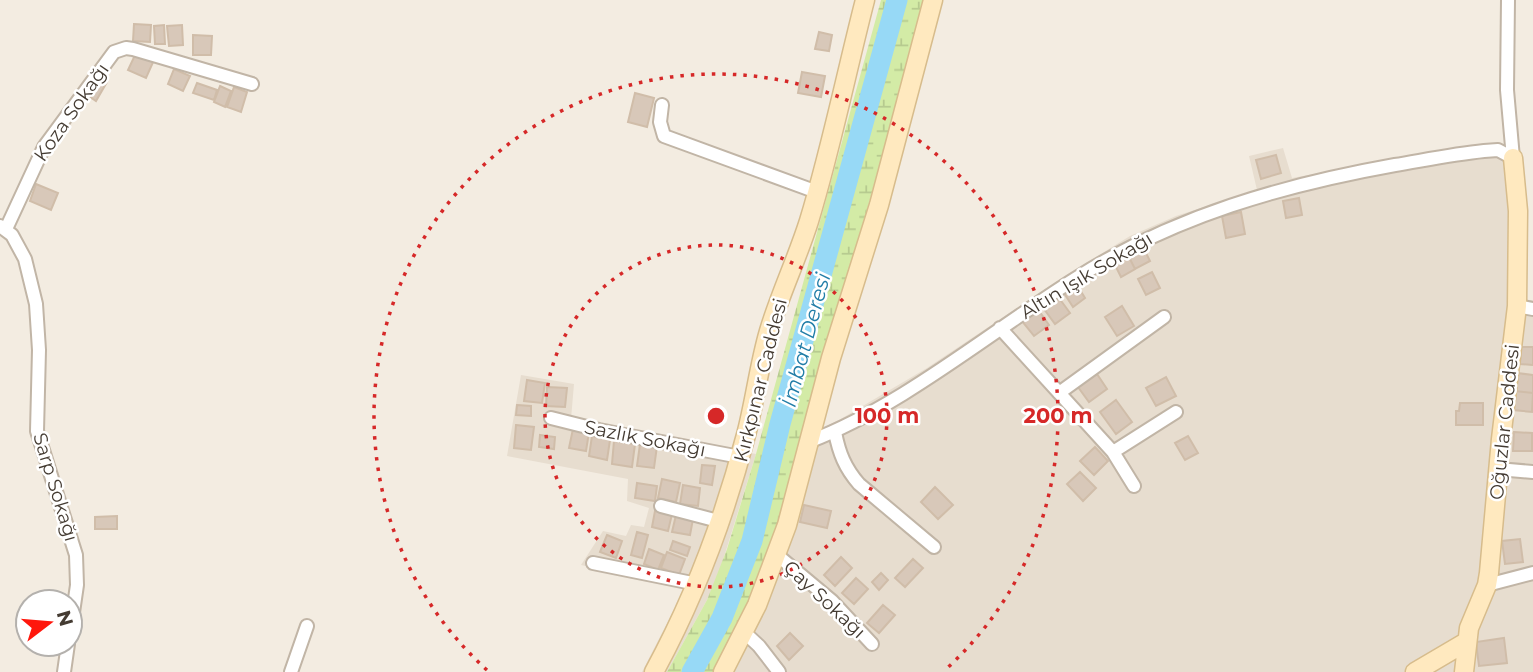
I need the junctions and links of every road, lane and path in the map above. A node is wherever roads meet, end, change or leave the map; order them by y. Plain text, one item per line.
1 (865, 0) edge
2 (933, 0) edge
3 (1508, 0) edge
4 (252, 84) dead end
5 (662, 105) dead end
6 (1513, 158) junction
7 (817, 192) junction
8 (3, 227) edge
9 (1525, 307) edge
10 (1164, 317) dead end
11 (1000, 328) junction
12 (1059, 393) junction
13 (1176, 412) dead end
14 (551, 418) dead end
15 (835, 432) junction
16 (808, 442) junction
17 (1113, 452) junction
18 (740, 457) junction
19 (1498, 469) junction
20 (1533, 472) edge
21 (1134, 486) dead end
22 (661, 506) dead end
23 (722, 522) junction
24 (934, 547) dead end
25 (777, 555) junction
26 (593, 563) dead end
27 (1533, 573) edge
28 (697, 584) junction
29 (1487, 585) junction
30 (77, 588) edge
31 (307, 626) dead end
32 (745, 633) junction
33 (1466, 642) junction
34 (872, 644) dead end
35 (292, 672) edge
36 (654, 672) edge
37 (723, 672) edge
38 (779, 672) edge
39 (1415, 672) edge
40 (1464, 672) edge

1 - 7 street, Kırkpınar Caddesi
2 - 16 street
3 - 6 street, Oğuzlar Caddesi
4 - 8 street, Koza Sokağı
5 - 7 street
6 - 9 street, Oğuzlar Caddesi
6 - 11 street, Altın Işık Sokağı
7 - 18 street, Kırkpınar Caddesi
8 - 30 street, Sarp Sokağı
9 - 19 street, Oğuzlar Caddesi
10 - 12 street
11 - 12 street
11 - 15 street, Altın Işık Sokağı
12 - 17 street
13 - 17 street
14 - 18 street, Sazlık Sokağı
15 - 16 street, Altın Işık Sokağı
15 - 24 street
16 - 25 street
17 - 21 street
18 - 23 street, Kırkpınar Caddesi
19 - 20 street
19 - 29 street, Oğuzlar Caddesi
22 - 23 street
23 - 28 street, Kırkpınar Caddesi
25 - 32 street
25 - 34 street, Çay Sokağı
26 - 28 street
27 - 29 street
28 - 36 street, Kırkpınar Caddesi
29 - 33 street, Oğuzlar Caddesi
31 - 35 street
32 - 37 street
32 - 38 street
33 - 39 street
33 - 40 street, Oğuzlar Caddesi

